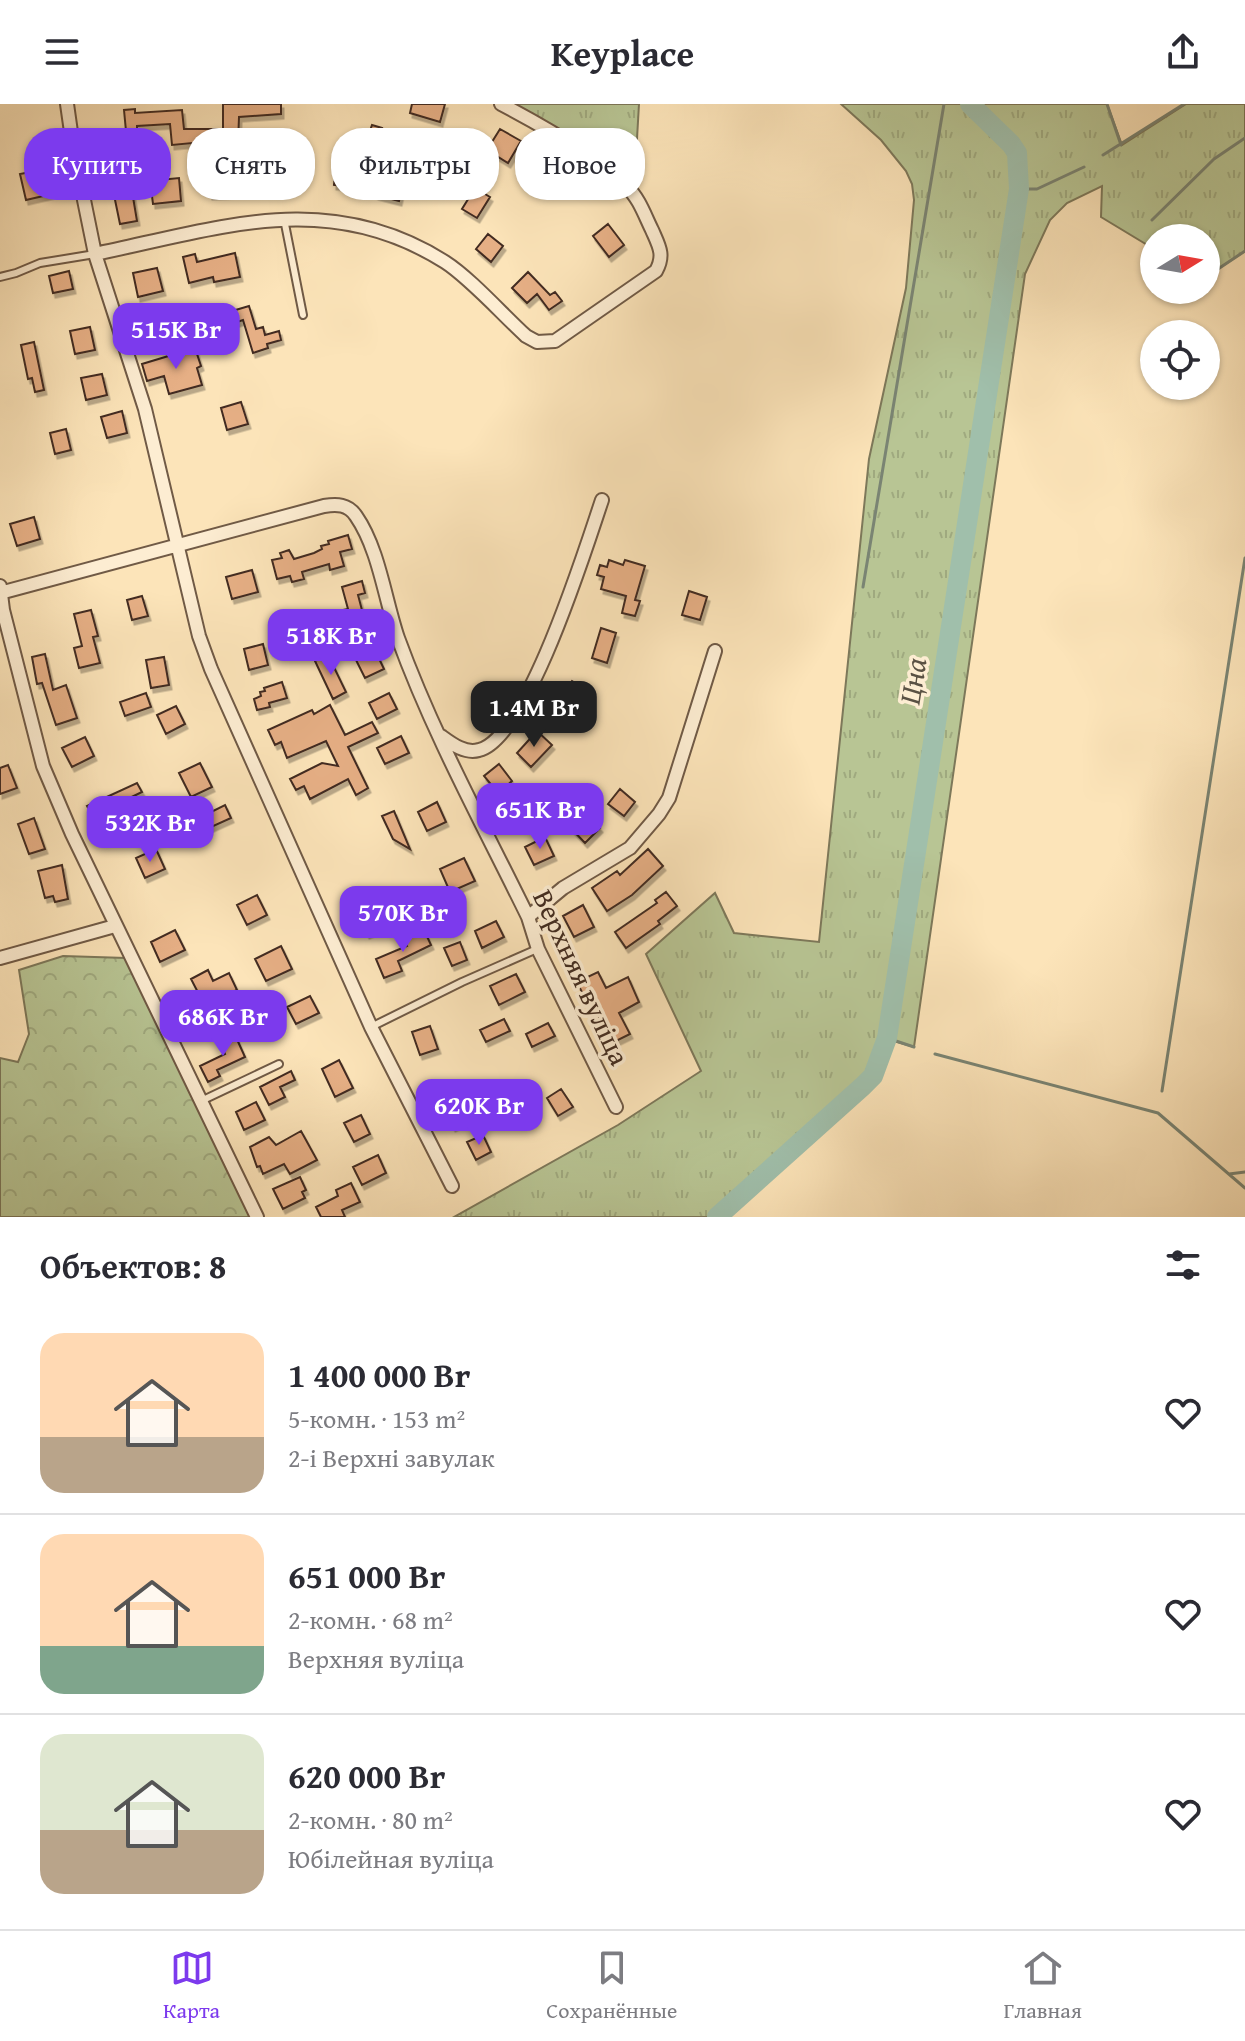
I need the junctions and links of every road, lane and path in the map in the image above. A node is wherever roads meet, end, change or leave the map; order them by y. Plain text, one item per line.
1 (67, 104) edge
2 (501, 104) edge
3 (284, 219) junction
4 (95, 254) junction
5 (0, 277) edge
6 (303, 315) dead end
7 (602, 500) dead end
8 (178, 547) junction
9 (1, 590) edge
10 (715, 651) dead end
11 (438, 734) junction
12 (528, 917) junction
13 (115, 926) junction
14 (538, 949) junction
15 (0, 958) edge
16 (371, 1027) junction
17 (279, 1064) dead end
18 (201, 1101) junction
19 (616, 1107) dead end
20 (452, 1186) dead end
21 (257, 1217) edge

1 - 4 street
2 - 3 street
3 - 4 street
3 - 6 lane
4 - 5 lane
4 - 8 street
7 - 11 street
8 - 9 street
8 - 11 street, Верхняя вуліца
8 - 16 street
9 - 13 street
10 - 12 street
11 - 12 street, Верхняя вуліца
12 - 14 street, Верхняя вуліца
13 - 15 street
13 - 18 street
14 - 16 lane
14 - 19 street, Верхняя вуліца
16 - 20 street
17 - 18 lane
18 - 21 street

